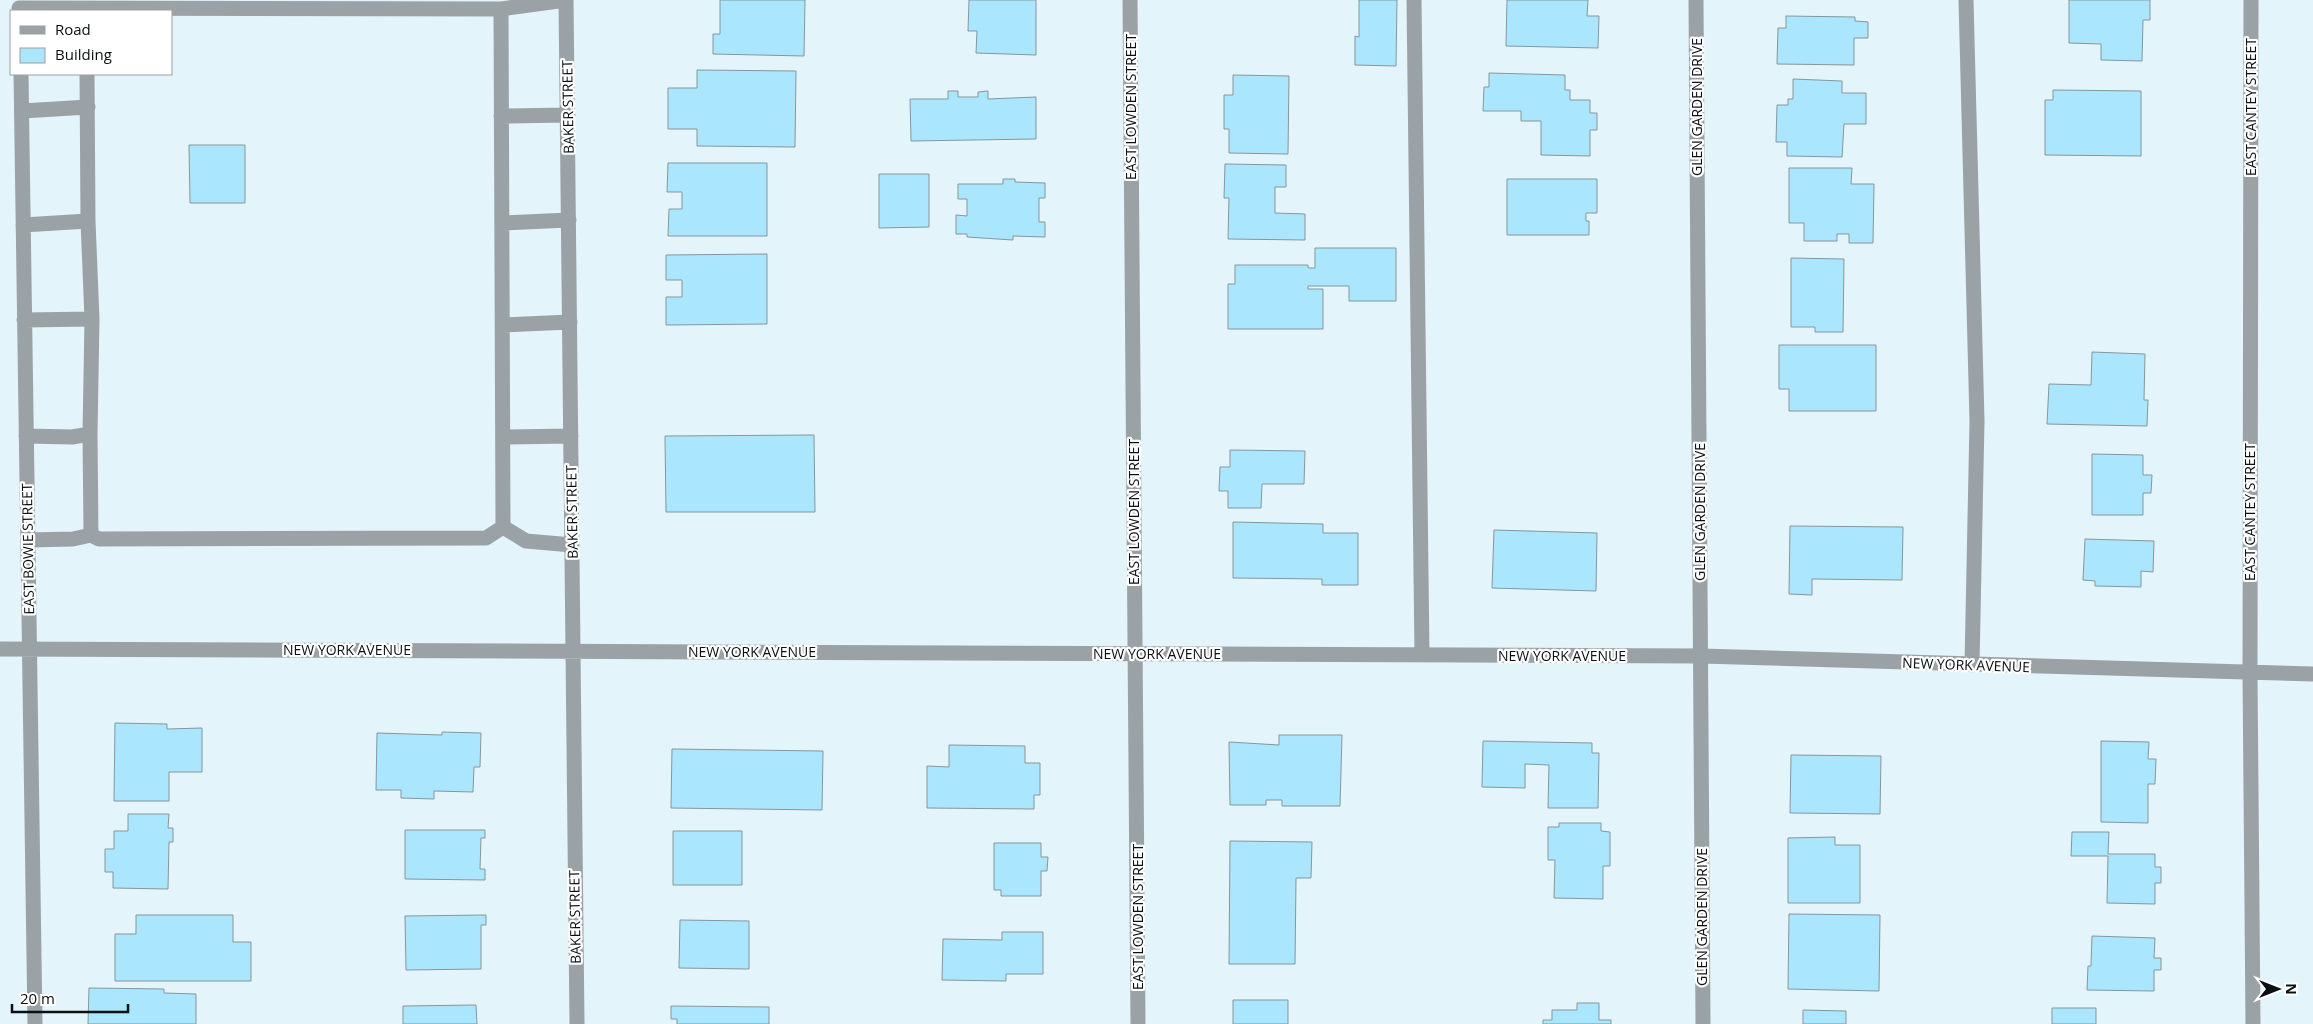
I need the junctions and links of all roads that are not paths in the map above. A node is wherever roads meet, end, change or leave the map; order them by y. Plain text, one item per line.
1 (566, 0) edge
2 (1130, 0) edge
3 (1414, 0) edge
4 (1696, 0) edge
5 (1966, 0) edge
6 (2251, 0) edge
7 (19, 6) edge
8 (501, 9) junction
9 (87, 10) edge
10 (21, 75) edge
11 (87, 75) edge
12 (88, 107) junction
13 (22, 111) junction
14 (568, 115) junction
15 (501, 116) junction
16 (569, 220) junction
17 (88, 221) junction
18 (502, 223) junction
19 (23, 225) junction
20 (92, 319) junction
21 (24, 320) junction
22 (570, 322) junction
23 (503, 325) junction
24 (90, 434) junction
25 (26, 436) junction
26 (571, 436) junction
27 (503, 437) junction
28 (503, 527) junction
29 (91, 536) junction
30 (28, 540) junction
31 (572, 545) junction
32 (0, 649) edge
33 (29, 649) junction
34 (573, 651) junction
35 (1135, 654) junction
36 (1422, 655) junction
37 (1700, 656) junction
38 (1972, 665) junction
39 (2250, 674) junction
40 (2313, 674) edge
41 (35, 1024) edge
42 (577, 1024) edge
43 (1138, 1024) edge
44 (1703, 1024) edge
45 (2253, 1024) edge

1 - 8 street
1 - 14 street, BAKER STREET
2 - 35 street, EAST LOWDEN STREET
3 - 36 street
4 - 37 street, GLEN GARDEN DRIVE
5 - 38 street
6 - 39 street, EAST CANTEY STREET
7 - 9 street
8 - 9 street
8 - 15 street
10 - 13 street, EAST BOWIE STREET
11 - 12 street
12 - 13 street
12 - 17 street
13 - 19 street, EAST BOWIE STREET
14 - 15 street
14 - 16 street, BAKER STREET
15 - 18 street
16 - 18 street
16 - 22 street, BAKER STREET
17 - 19 street
17 - 20 street
18 - 23 street
19 - 21 street, EAST BOWIE STREET
20 - 21 street
20 - 24 street
21 - 25 street, EAST BOWIE STREET
22 - 23 street
22 - 26 street, BAKER STREET
23 - 27 street
24 - 25 street
24 - 29 street
25 - 30 street, EAST BOWIE STREET
26 - 27 street
26 - 31 street, BAKER STREET
27 - 28 street
28 - 29 street
28 - 31 street
29 - 30 street
30 - 33 street, EAST BOWIE STREET
31 - 34 street, BAKER STREET
32 - 33 street, NEW YORK AVENUE
33 - 34 street, NEW YORK AVENUE
33 - 41 street, EAST BOWIE STREET
34 - 35 street, NEW YORK AVENUE
34 - 42 street, BAKER STREET
35 - 36 street, NEW YORK AVENUE
35 - 43 street, EAST LOWDEN STREET
36 - 37 street, NEW YORK AVENUE
37 - 38 street, NEW YORK AVENUE
37 - 44 street, GLEN GARDEN DRIVE
38 - 39 street, NEW YORK AVENUE
39 - 40 street, NEW YORK AVENUE
39 - 45 street, EAST CANTEY STREET

